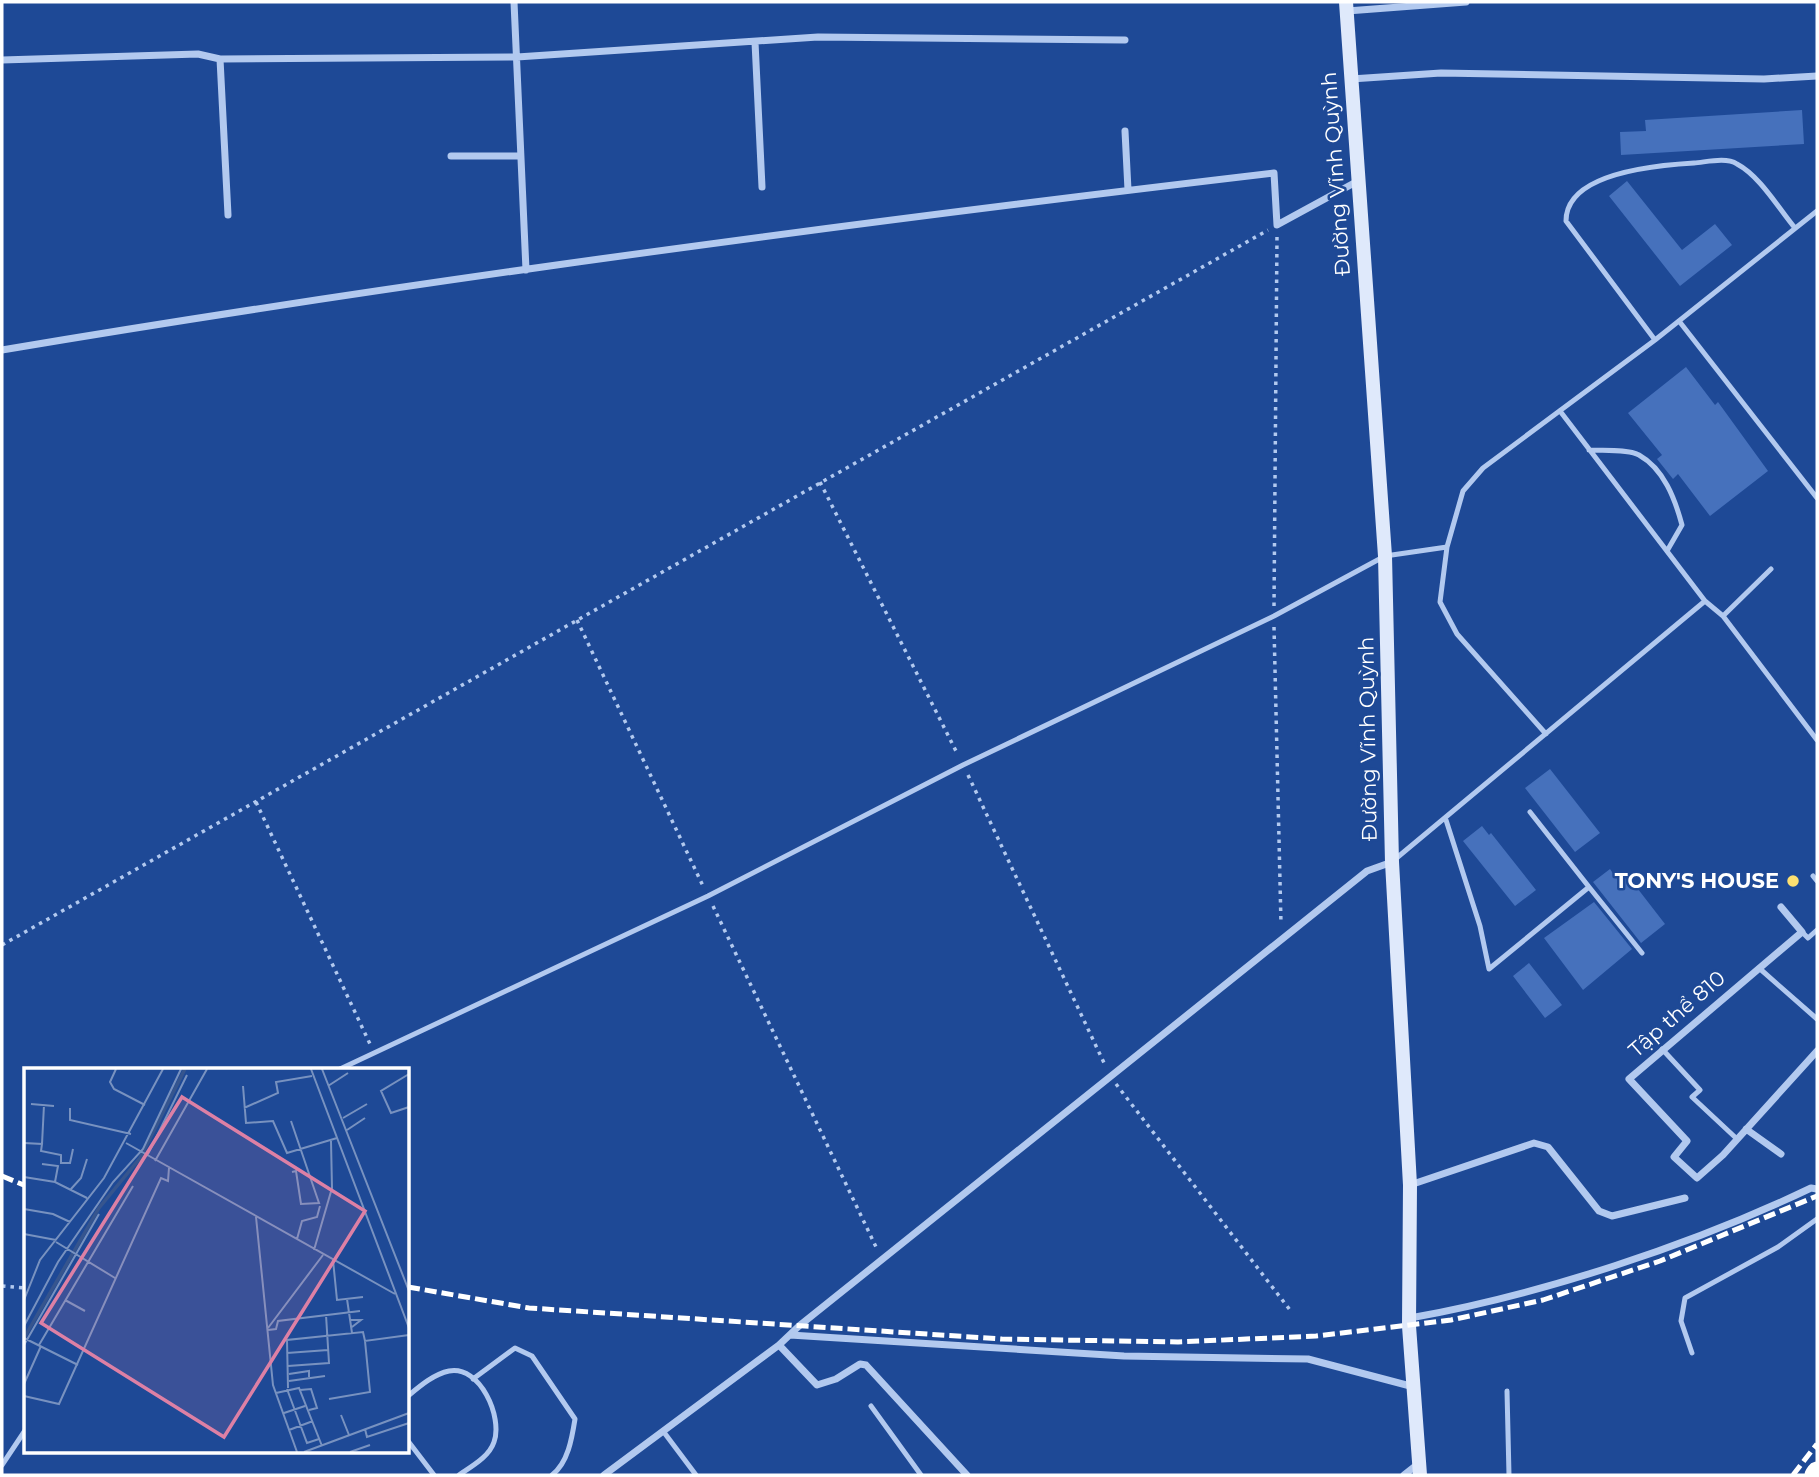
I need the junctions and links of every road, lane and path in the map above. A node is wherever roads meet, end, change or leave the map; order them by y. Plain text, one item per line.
1 (514, 2) edge
2 (1465, 2) edge
3 (1346, 5) edge
4 (1125, 40) dead end
5 (755, 42) junction
6 (517, 57) junction
7 (220, 58) junction
8 (2, 60) edge
9 (1817, 76) edge
10 (1350, 79) junction
11 (1125, 131) dead end
12 (451, 156) dead end
13 (520, 156) junction
14 (1356, 182) junction
15 (762, 187) dead end
16 (1128, 190) junction
17 (1817, 211) edge
18 (228, 215) dead end
19 (1277, 225) junction
20 (1795, 229) junction
21 (526, 270) junction
22 (1679, 321) junction
23 (1655, 340) junction
24 (2, 350) edge
25 (1560, 411) junction
26 (1590, 450) junction
27 (820, 482) junction
28 (1817, 498) edge
29 (1447, 547) junction
30 (1667, 551) junction
31 (1385, 556) junction
32 (1771, 569) dead end
33 (1706, 601) junction
34 (1273, 616) junction
35 (1723, 616) junction
36 (577, 620) junction
37 (1546, 734) junction
38 (1817, 740) edge
39 (963, 765) junction
40 (256, 802) junction
41 (1530, 812) dead end
42 (1446, 820) junction
43 (1392, 862) junction
44 (1589, 887) junction
45 (708, 896) junction
46 (1781, 907) dead end
47 (1817, 930) edge
48 (1801, 932) junction
49 (1282, 940) junction
50 (2, 945) edge
51 (1642, 953) dead end
52 (1757, 967) junction
53 (1817, 1019) edge
54 (1662, 1049) junction
55 (1817, 1051) edge
56 (374, 1053) junction
57 (342, 1068) edge
58 (1111, 1076) junction
59 (1746, 1129) junction
60 (1737, 1139) junction
61 (1780, 1154) dead end
62 (1410, 1185) junction
63 (1817, 1189) edge
64 (1685, 1198) dead end
65 (1817, 1219) edge
66 (883, 1260) junction
67 (2, 1286) edge
68 (24, 1288) edge
69 (1290, 1310) dead end
70 (1410, 1318) junction
71 (790, 1335) junction
72 (779, 1345) junction
73 (1692, 1353) dead end
74 (472, 1379) junction
75 (1415, 1387) junction
76 (1507, 1391) dead end
77 (410, 1394) edge
78 (871, 1406) dead end
79 (663, 1431) junction
80 (24, 1432) edge
81 (410, 1444) edge
82 (2, 1465) edge
83 (1419, 1469) edge
84 (434, 1475) edge
85 (460, 1475) edge
86 (552, 1475) edge
87 (604, 1475) edge
88 (696, 1475) edge
89 (921, 1475) edge
90 (965, 1475) edge
91 (1404, 1475) edge
92 (1509, 1475) edge

1 - 6 street
2 - 3 street
3 - 10 street, Đường Vĩnh Quỳnh
4 - 5 street
5 - 6 street
5 - 15 street
6 - 7 street
6 - 13 street
7 - 8 street
7 - 18 street
9 - 10 street
10 - 14 street, Đường Vĩnh Quỳnh
11 - 16 street
12 - 13 street
13 - 21 street
14 - 19 street
14 - 31 street, Đường Vĩnh Quỳnh
16 - 19 street
16 - 21 street
17 - 20 lane
19 - 27 path
19 - 34 path
20 - 22 lane
20 - 23 lane
21 - 24 street
22 - 23 lane
22 - 28 lane
23 - 25 lane
25 - 26 lane
25 - 29 lane
26 - 30 lane
26 - 30 lane
27 - 36 path
27 - 39 path
29 - 31 lane
29 - 37 lane
30 - 33 lane
31 - 34 lane
31 - 43 street, Đường Vĩnh Quỳnh
32 - 35 lane
33 - 35 lane
33 - 37 lane
34 - 39 lane
34 - 49 path
35 - 38 lane
36 - 40 path
36 - 45 path
37 - 42 lane
39 - 45 lane
39 - 58 path
40 - 50 path
40 - 56 path
41 - 44 lane
42 - 43 lane
42 - 44 lane
43 - 49 street
43 - 62 street, Đường Vĩnh Quỳnh
44 - 51 lane
45 - 56 lane
45 - 66 path
46 - 48 street
47 - 48 lane
48 - 52 street, Tập thể 810
49 - 58 street
52 - 53 lane
52 - 54 street, Tập thể 810
54 - 60 lane
54 - 60 street, Tập thể 810
55 - 59 street, Tập thể 810
56 - 57 lane
58 - 66 street
58 - 69 path
59 - 60 street, Tập thể 810
59 - 61 street
62 - 64 street
62 - 70 street, Đường Vĩnh Quỳnh
63 - 70 street
65 - 73 lane
66 - 71 street
67 - 68 path
70 - 75 street, Đường Vĩnh Quỳnh
71 - 72 street
71 - 75 street
72 - 79 street
72 - 90 street
74 - 77 lane
74 - 85 lane
74 - 86 lane
75 - 83 street, Đường Vĩnh Quỳnh
76 - 92 lane
78 - 89 lane
79 - 87 street
79 - 88 lane
80 - 82 lane
81 - 84 lane
83 - 91 street

